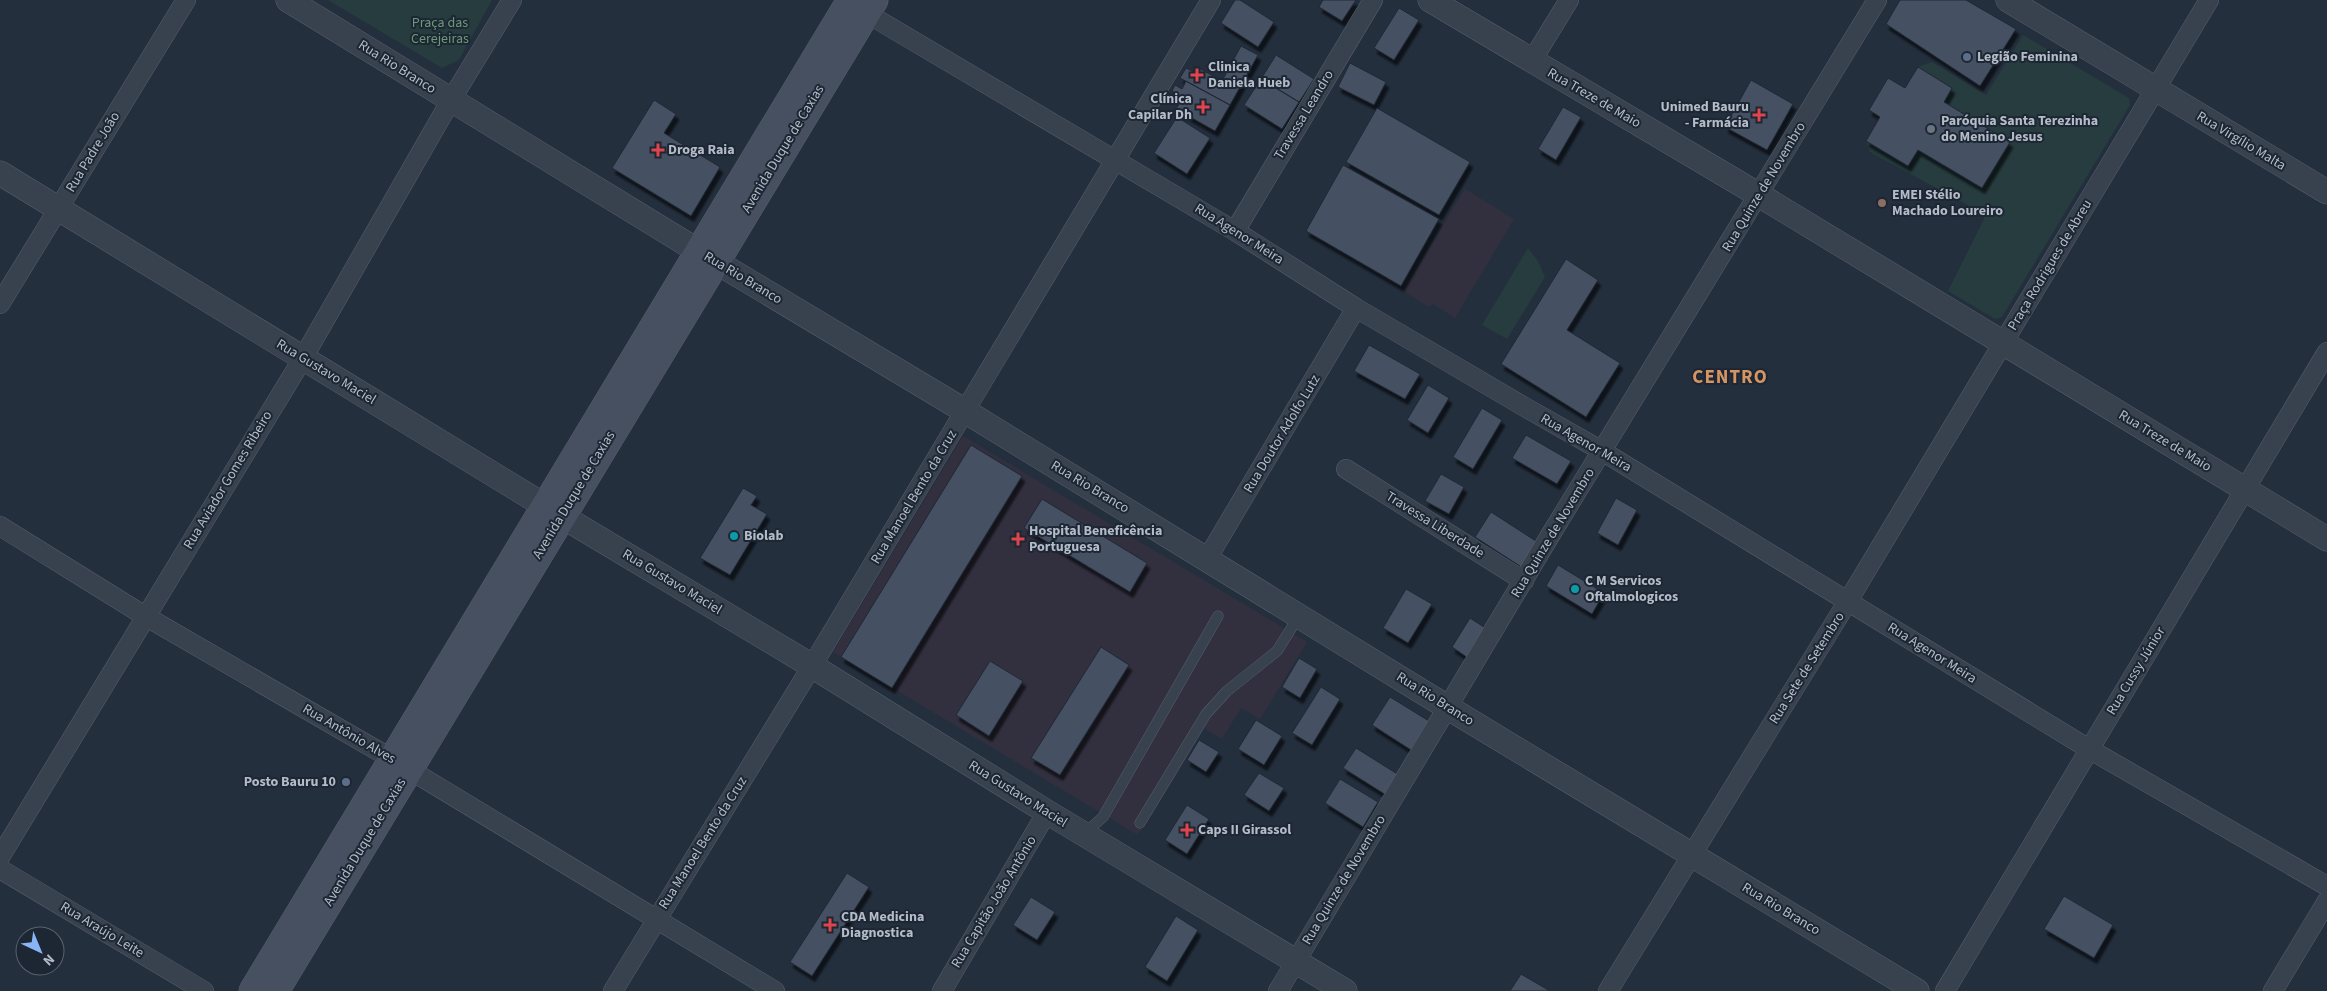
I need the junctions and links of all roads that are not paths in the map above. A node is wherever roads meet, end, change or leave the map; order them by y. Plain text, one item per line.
1 (186, 0) edge
2 (288, 0) edge
3 (512, 0) edge
4 (1211, 0) edge
5 (1373, 0) edge
6 (1430, 0) edge
7 (1569, 0) edge
8 (1877, 0) edge
9 (2008, 0) edge
10 (2209, 0) edge
11 (857, 3) edge
12 (1532, 62) junction
13 (2155, 90) junction
14 (451, 100) junction
15 (1115, 160) junction
16 (0, 173) edge
17 (2327, 192) edge
18 (1759, 195) junction
19 (59, 207) junction
20 (1235, 231) junction
21 (706, 256) junction
22 (0, 304) edge
23 (1356, 308) junction
24 (2003, 343) junction
25 (2327, 352) edge
26 (303, 358) junction
27 (965, 411) junction
28 (1602, 451) junction
29 (1346, 469) dead end
30 (2245, 490) junction
31 (553, 511) junction
32 (0, 526) edge
33 (2327, 539) edge
34 (1207, 559) junction
35 (1524, 582) junction
36 (1848, 601) junction
37 (145, 616) junction
38 (1218, 616) dead end
39 (1299, 616) junction
40 (812, 666) junction
41 (1447, 707) junction
42 (2089, 749) junction
43 (401, 765) junction
44 (1047, 812) junction
45 (1140, 823) dead end
46 (1084, 834) junction
47 (1692, 856) junction
48 (0, 857) edge
49 (0, 869) edge
50 (2327, 886) edge
51 (2327, 901) edge
52 (656, 920) junction
53 (1296, 961) junction
54 (204, 991) edge
55 (253, 991) edge
56 (275, 991) edge
57 (613, 991) edge
58 (775, 991) edge
59 (942, 991) edge
60 (1278, 991) edge
61 (1345, 991) edge
62 (1608, 991) edge
63 (1917, 991) edge
64 (1945, 991) edge
65 (2273, 991) edge

1 - 19 street, Rua Padre João
2 - 14 street, Rua Rio Branco
3 - 14 street
4 - 15 street, Rua Manoel Bento da Cruz
5 - 20 street, Travessa Leandro
6 - 12 street, Rua Treze de Maio
7 - 12 street
8 - 18 street, Rua Quinze de Novembro
9 - 13 street
10 - 13 street
11 - 15 street, Rua Agenor Meira
11 - 21 main road, Avenida Duque de Caxias
12 - 18 street, Rua Treze de Maio
13 - 17 street, Rua Virgílio Malta
13 - 24 street, Praça Rodrigues de Abreu
14 - 21 street, Rua Rio Branco
14 - 26 street, Rua Aviador Gomes Ribeiro
15 - 20 street, Rua Agenor Meira
15 - 27 street, Rua Manoel Bento da Cruz
16 - 19 street, Rua Gustavo Maciel
18 - 24 street, Praça Rodrigues de Abreu
18 - 28 street, Rua Quinze de Novembro
19 - 22 street, Rua Padre João
19 - 26 street, Rua Gustavo Maciel
20 - 23 street, Rua Agenor Meira
21 - 27 street, Rua Rio Branco
21 - 31 main road, Avenida Duque de Caxias
23 - 28 street, Rua Agenor Meira
23 - 34 street, Rua Doutor Adolfo Lutz
24 - 30 street, Rua Treze de Maio
24 - 36 street, Rua Sete de Setembro
25 - 30 street, Rua Cussy Júnior
26 - 31 street, Rua Gustavo Maciel
26 - 37 street, Rua Aviador Gomes Ribeiro
27 - 34 street, Rua Rio Branco
27 - 40 street, Rua Manoel Bento da Cruz
28 - 35 street, Rua Quinze de Novembro
28 - 36 street, Rua Agenor Meira
29 - 35 street, Travessa Liberdade
30 - 33 street, Rua Treze de Maio
30 - 42 street, Rua Cussy Júnior
31 - 40 street, Rua Gustavo Maciel
31 - 43 main road, Avenida Duque de Caxias
32 - 37 street, Rua Antônio Alves
34 - 39 street, Rua Rio Branco
35 - 41 street, Rua Quinze de Novembro
36 - 42 street, Rua Agenor Meira
36 - 47 street, Rua Sete de Setembro
37 - 43 street, Rua Antônio Alves
37 - 48 street, Rua Aviador Gomes Ribeiro
38 - 46 lane
39 - 41 street, Rua Rio Branco
39 - 45 lane
40 - 44 street, Rua Gustavo Maciel
40 - 52 street, Rua Manoel Bento da Cruz
41 - 47 street, Rua Rio Branco
41 - 53 street, Rua Quinze de Novembro
42 - 50 street, Rua Agenor Meira
42 - 64 street, Rua Cussy Júnior
43 - 52 street, Rua Antônio Alves
43 - 55 main road, Avenida Duque de Caxias
43 - 56 main road, Avenida Duque de Caxias
44 - 46 street, Rua Gustavo Maciel
44 - 59 street, Rua Capitão João Antônio
46 - 53 street, Rua Gustavo Maciel
47 - 62 street, Rua Sete de Setembro
47 - 63 street, Rua Rio Branco
49 - 54 street, Rua Araújo Leite
51 - 65 street
52 - 57 street, Rua Manoel Bento da Cruz
52 - 58 street, Rua Antônio Alves
53 - 60 street, Rua Quinze de Novembro
53 - 61 street, Rua Gustavo Maciel

